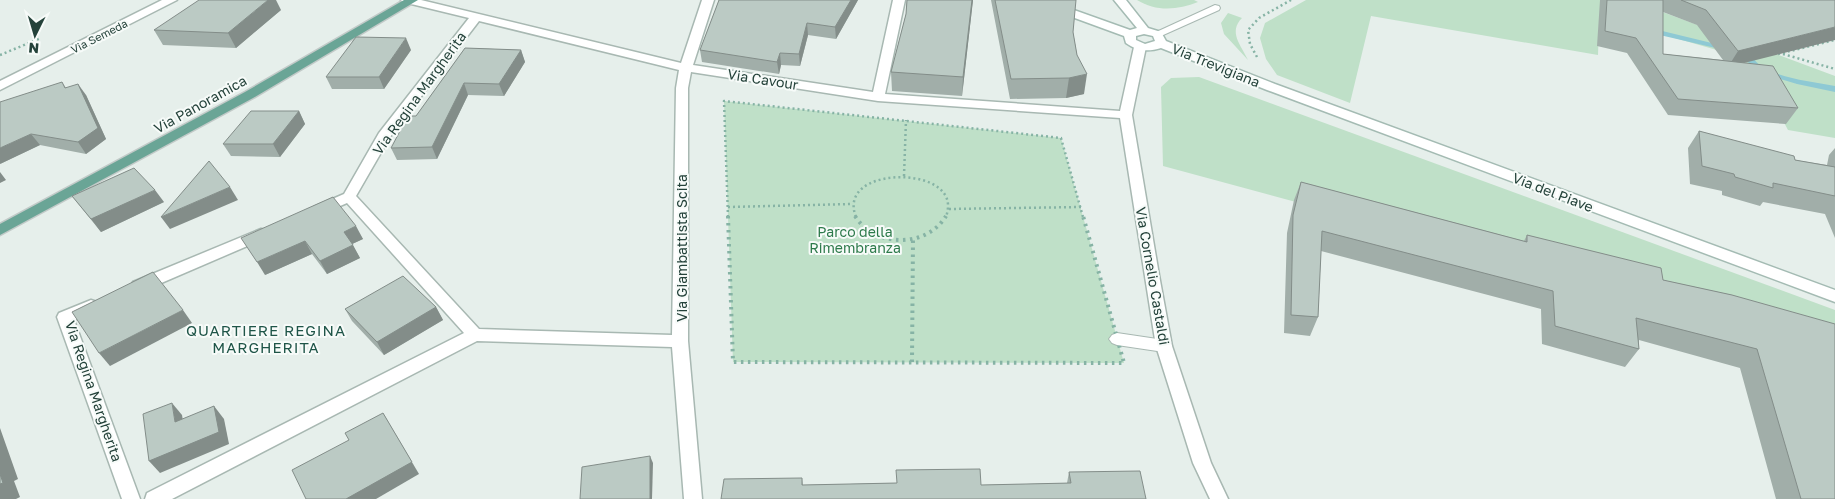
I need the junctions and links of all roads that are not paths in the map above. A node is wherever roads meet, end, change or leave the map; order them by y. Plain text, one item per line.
1 (172, 0) edge
2 (407, 0) edge
3 (411, 0) edge
4 (708, 0) edge
5 (899, 0) edge
6 (1035, 0) edge
7 (1120, 0) edge
8 (1215, 8) dead end
9 (476, 16) junction
10 (1144, 30) junction
11 (1130, 34) junction
12 (1159, 38) junction
13 (1140, 47) junction
14 (686, 68) junction
15 (0, 86) edge
16 (1271, 87) joint
17 (878, 97) junction
18 (1126, 115) junction
19 (348, 197) junction
20 (303, 216) edge
21 (275, 228) edge
22 (0, 230) edge
23 (129, 290) edge
24 (1835, 296) edge
25 (102, 302) edge
26 (476, 335) junction
27 (1118, 339) road end
28 (680, 341) junction
29 (1164, 346) junction
30 (131, 499) edge
31 (154, 499) edge
32 (693, 499) edge
33 (1219, 499) edge

1 - 15 street, Via Semeda
2 - 3 street, Via Cavour
3 - 9 street, Via Cavour
3 - 22 main road, Via Panoramica
4 - 14 street, Via Giambattista Scita
5 - 17 street
6 - 11 street
7 - 10 street
8 - 12 lane
9 - 14 street, Via Cavour
9 - 19 street, Via Regina Margherita
10 - 11 street
10 - 12 street, Via Trevigiana
11 - 13 street
12 - 13 street
12 - 16 street, Via Trevigiana
13 - 18 street, Via Cornelio Castaldi
14 - 17 street, Via Cavour
14 - 28 street, Via Giambattista Scita
16 - 24 street, Via del Piave
17 - 18 street, Via Cavour
18 - 29 street, Via Cornelio Castaldi
19 - 20 street
19 - 26 street
21 - 23 street
25 - 30 street, Via Regina Margherita
26 - 28 street
26 - 31 street
27 - 29 lane
28 - 32 street, Via Giambattista Scita
29 - 33 street, Via Cornelio Castaldi

